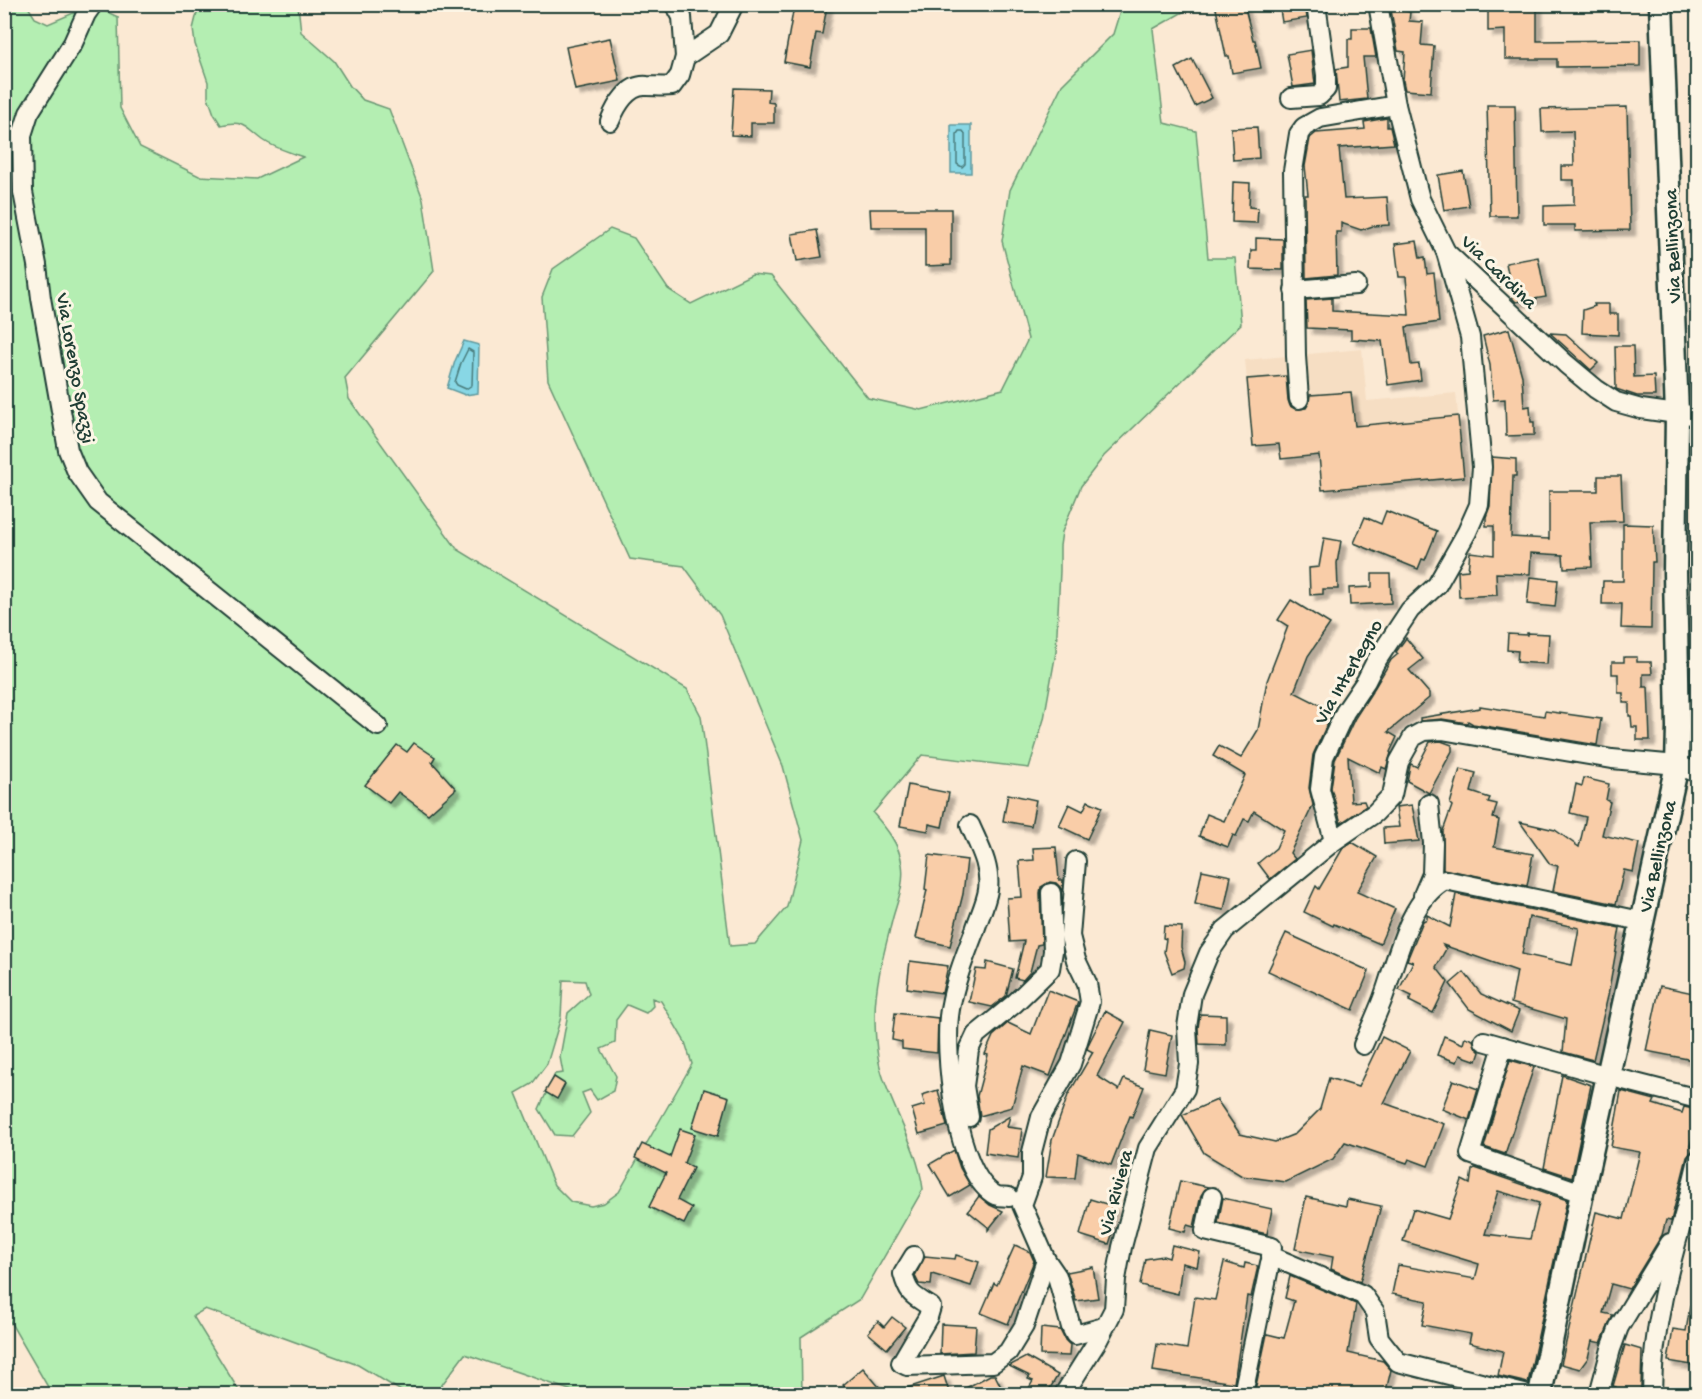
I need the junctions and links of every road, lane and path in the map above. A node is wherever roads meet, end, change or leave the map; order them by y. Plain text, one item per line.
1 (93, 4) edge
2 (675, 4) edge
3 (734, 4) edge
4 (1316, 4) edge
5 (1373, 4) edge
6 (1378, 4) edge
7 (1666, 9) edge
8 (1385, 40) junction
9 (685, 57) junction
10 (1291, 98) dead end
11 (1396, 105) junction
12 (610, 121) dead end
13 (1446, 252) junction
14 (1356, 285) dead end
15 (1294, 290) junction
16 (1299, 399) dead end
17 (1687, 415) edge
18 (378, 726) dead end
19 (1687, 769) edge
20 (1429, 804) dead end
21 (970, 825) dead end
22 (1334, 841) junction
23 (1076, 861) dead end
24 (1051, 893) dead end
25 (1420, 902) junction
26 (1641, 921) junction
27 (1484, 1041) dead end
28 (1363, 1045) dead end
29 (1503, 1046) junction
30 (1608, 1076) junction
31 (1698, 1100) edge
32 (1698, 1160) edge
33 (1582, 1192) junction
34 (1212, 1197) dead end
35 (1016, 1201) junction
36 (1692, 1206) edge
37 (1689, 1226) edge
38 (914, 1256) dead end
39 (1046, 1260) junction
40 (1270, 1263) dead end
41 (1104, 1327) junction
42 (1064, 1395) edge
43 (1243, 1395) edge
44 (1524, 1395) edge
45 (1540, 1395) edge
46 (1599, 1395) edge
47 (1652, 1395) edge

1 - 18 street, Via Lorenzo Spazzi
2 - 9 street
3 - 9 street
4 - 10 street
5 - 8 street
6 - 8 street, Via Cardina
7 - 17 main road, Via Bellinzona
8 - 11 street, Via Cardina
9 - 12 street
11 - 13 street, Via Cardina
11 - 15 street
13 - 17 street, Via Cardina
13 - 22 street, Via Interlegno
14 - 15 street
15 - 16 street
17 - 19 main road, Via Bellinzona
19 - 22 street
19 - 26 main road, Via Bellinzona
20 - 25 street
21 - 35 street
22 - 41 street, Via Riviera
23 - 35 street
24 - 35 street
25 - 26 street
25 - 28 street
26 - 30 main road, Via Bellinzona
27 - 29 street
29 - 30 street
29 - 33 street
30 - 31 street
30 - 33 main road, Via Bellinzona
32 - 36 street
33 - 45 main road, Via Bellinzona
34 - 44 street
35 - 39 street
36 - 37 street
37 - 46 street
37 - 47 street
38 - 39 street
39 - 41 street
40 - 43 street
41 - 42 street, Via Riviera

